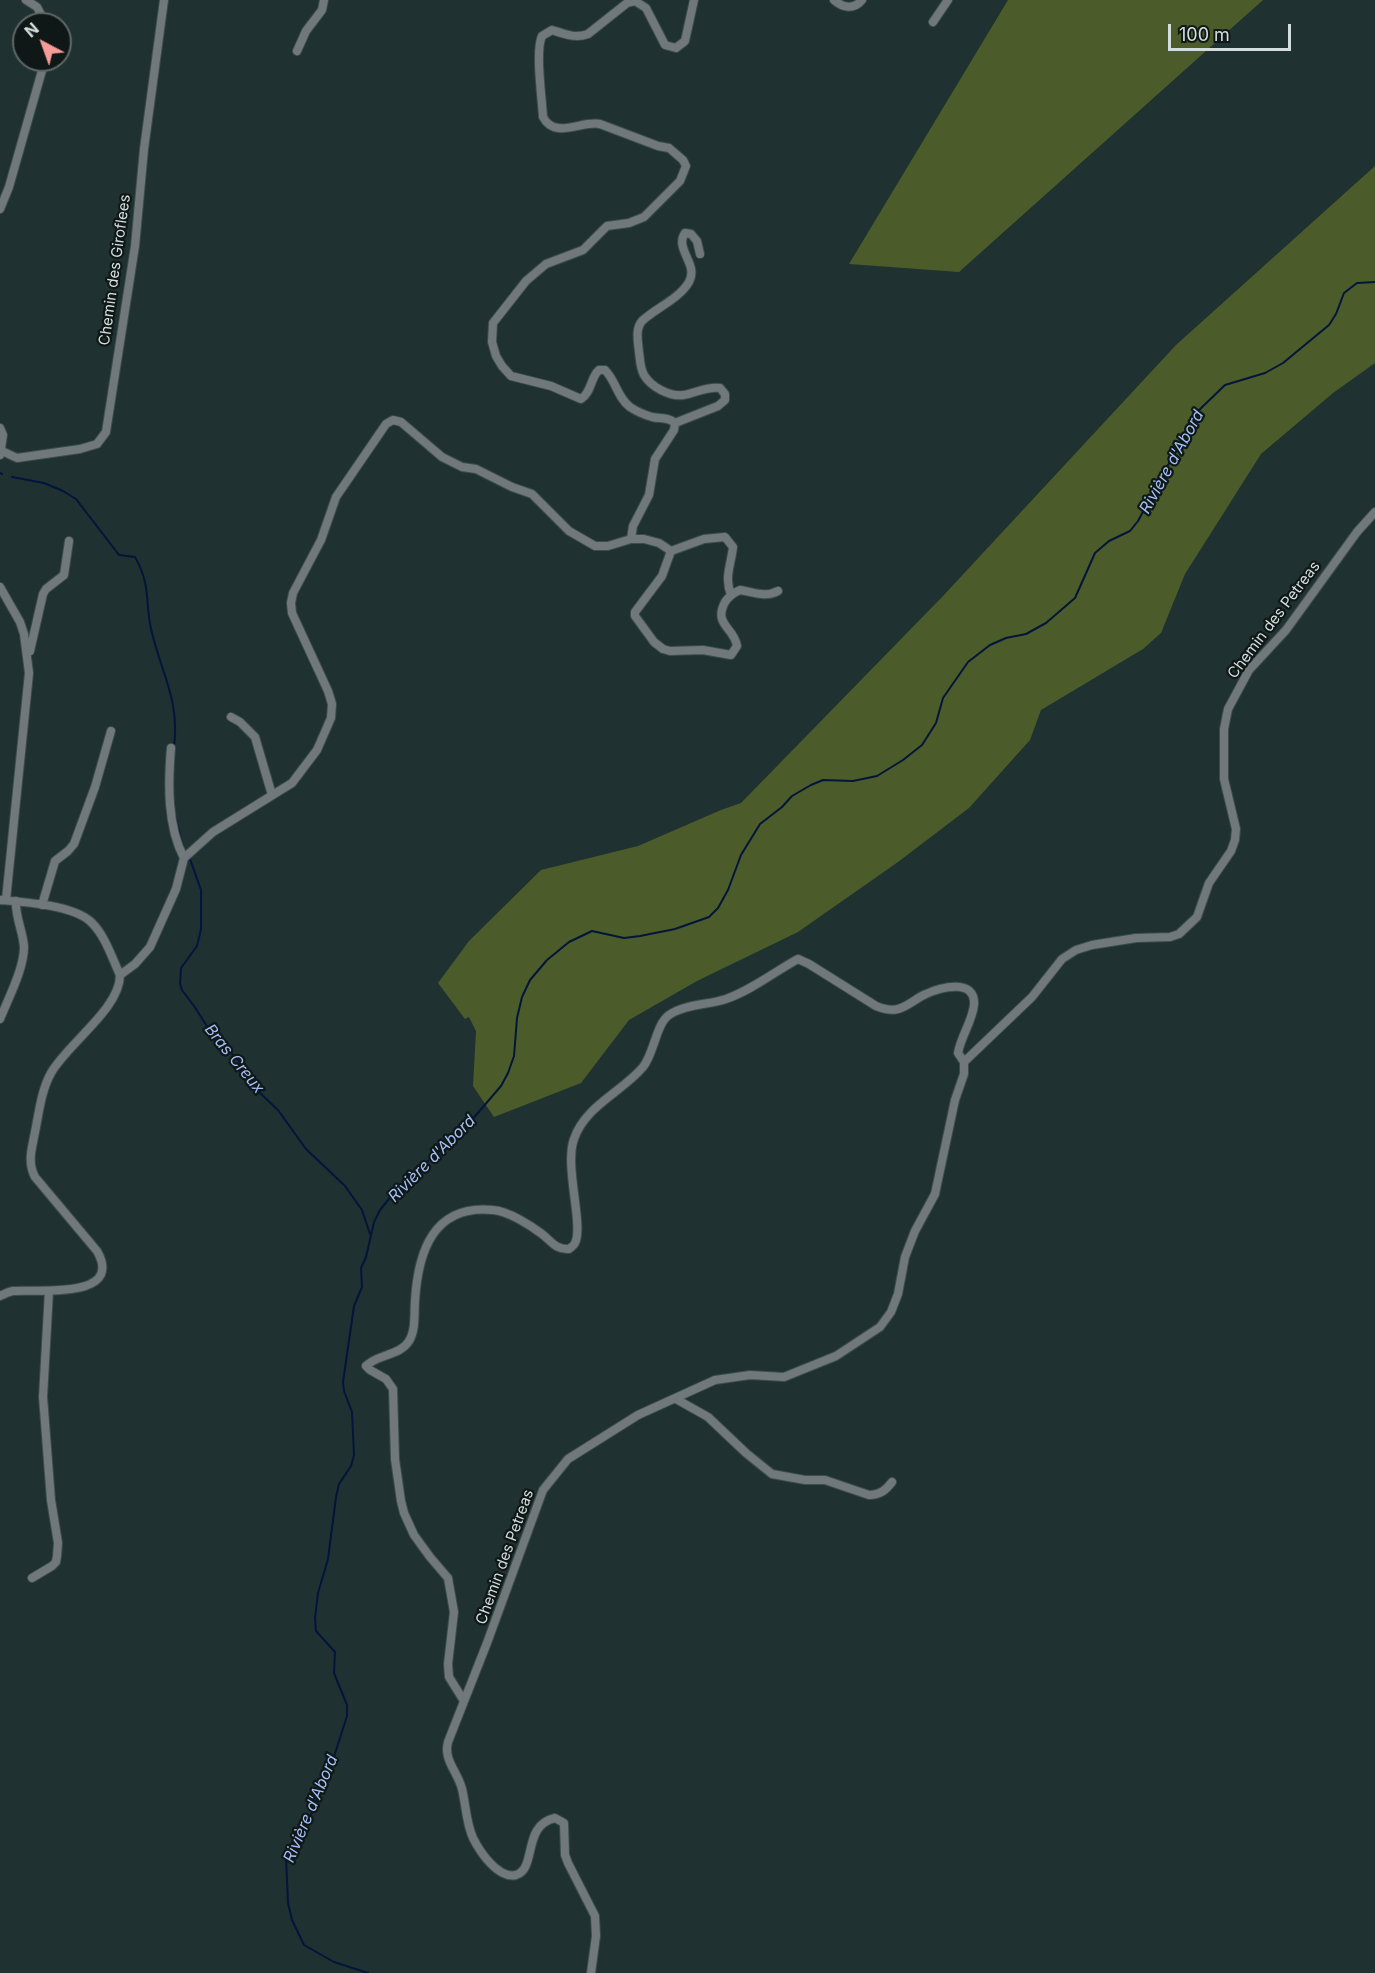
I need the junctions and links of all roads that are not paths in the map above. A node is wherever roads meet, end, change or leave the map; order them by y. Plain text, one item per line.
1 (26, 0) edge
2 (164, 0) edge
3 (324, 0) edge
4 (694, 0) edge
5 (834, 0) edge
6 (862, 0) edge
7 (948, 0) edge
8 (40, 12) edge
9 (933, 22) dead end
10 (297, 51) dead end
11 (42, 72) edge
12 (0, 209) edge
13 (700, 254) dead end
14 (675, 423) junction
15 (0, 428) edge
16 (1, 453) edge
17 (1375, 512) edge
18 (631, 539) junction
19 (69, 541) dead end
20 (671, 551) junction
21 (0, 587) edge
22 (778, 591) dead end
23 (731, 595) junction
24 (28, 658) junction
25 (231, 717) dead end
26 (111, 730) dead end
27 (171, 748) dead end
28 (272, 795) junction
29 (184, 858) junction
30 (3, 900) edge
31 (16, 901) junction
32 (42, 905) junction
33 (120, 975) junction
34 (0, 1019) edge
35 (964, 1062) junction
36 (49, 1291) junction
37 (0, 1296) edge
38 (676, 1399) junction
39 (892, 1482) dead end
40 (32, 1578) dead end
41 (464, 1701) junction
42 (591, 1973) edge

1 - 8 street
2 - 16 street, Chemin des Giroflees
3 - 10 street
4 - 14 street
5 - 6 street
7 - 9 street
11 - 12 street
13 - 14 street
14 - 18 street
15 - 16 street
17 - 35 street, Chemin des Petreas
18 - 20 street
18 - 28 street
19 - 24 street
20 - 23 street
20 - 23 street
21 - 24 street
22 - 23 street
24 - 30 street
25 - 28 street
26 - 32 street
27 - 29 street
28 - 29 street
29 - 33 street
30 - 31 street
31 - 32 street
31 - 34 street
32 - 33 street
33 - 36 street
35 - 38 street, Chemin des Petreas
35 - 41 street
36 - 37 street
36 - 40 street
38 - 39 street
38 - 41 street, Chemin des Petreas
41 - 42 street, Chemin des Petreas

